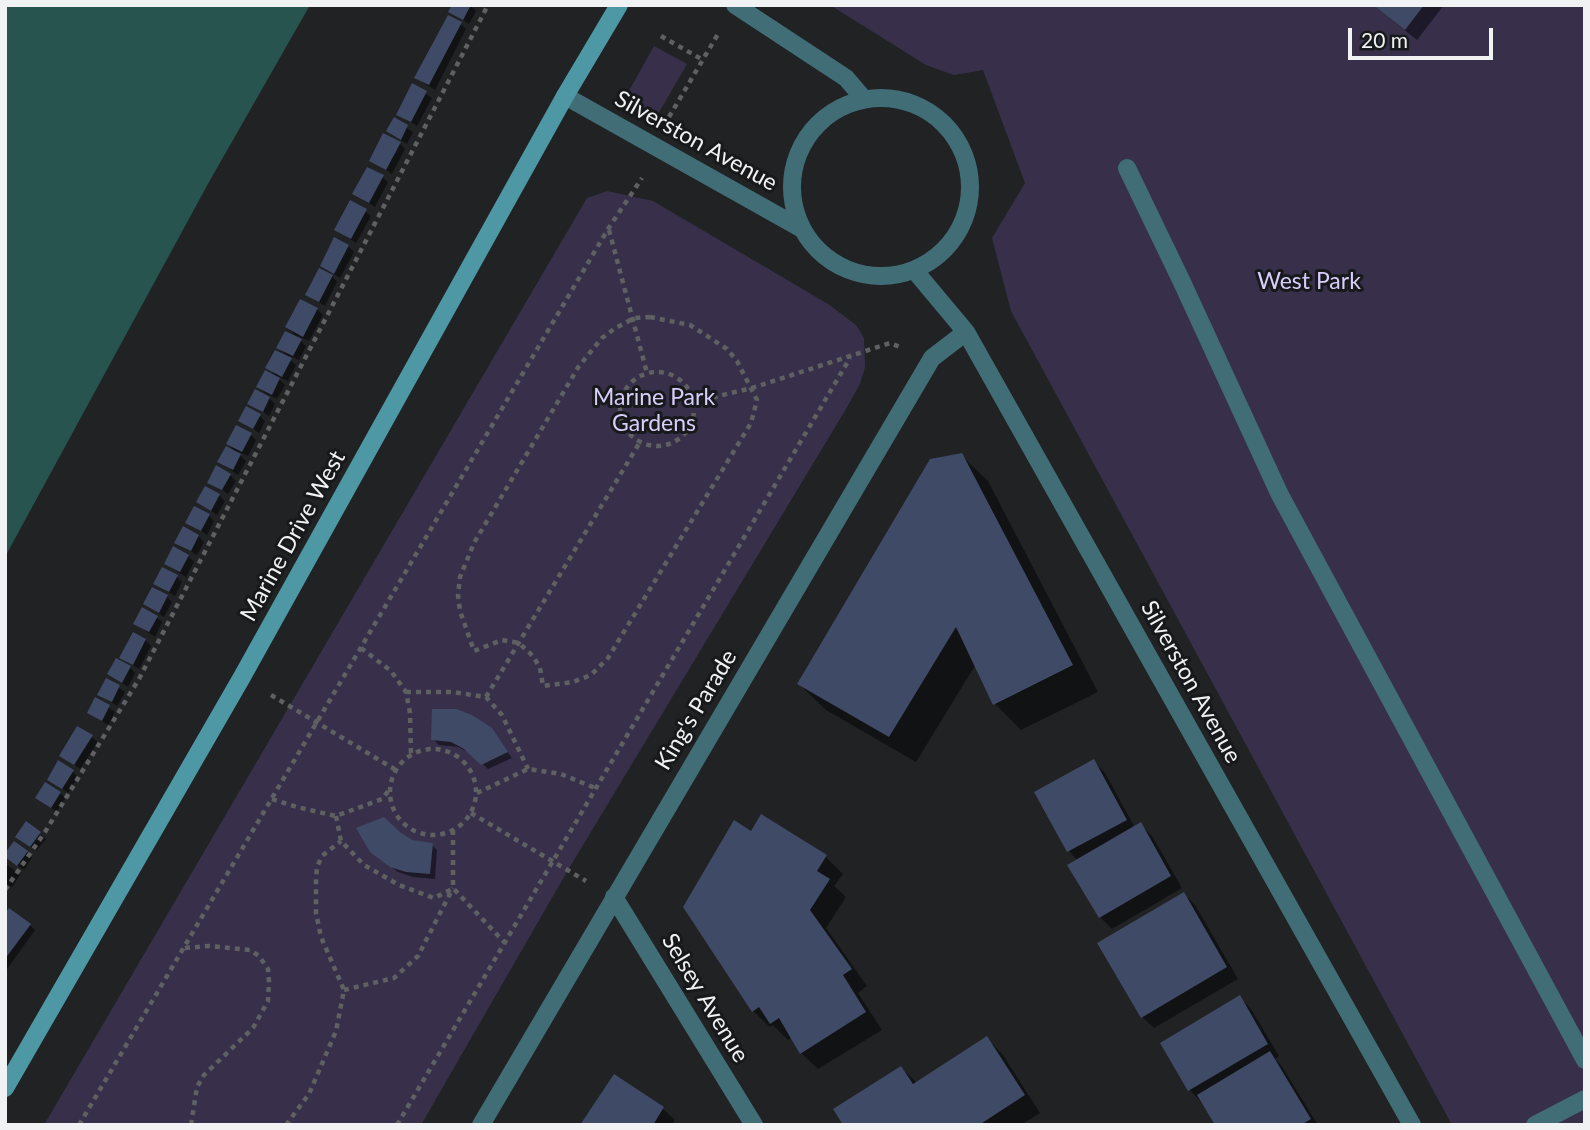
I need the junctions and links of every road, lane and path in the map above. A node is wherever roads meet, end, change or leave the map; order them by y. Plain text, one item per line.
1 (488, 5) edge
2 (619, 5) edge
3 (735, 5) edge
4 (718, 33) dead end
5 (662, 36) dead end
6 (703, 60) junction
7 (565, 96) junction
8 (864, 99) junction
9 (668, 119) dead end
10 (1127, 168) dead end
11 (644, 175) dead end
12 (608, 229) junction
13 (802, 229) junction
14 (915, 271) junction
15 (634, 318) junction
16 (966, 332) junction
17 (850, 358) junction
18 (932, 358) junction
19 (647, 373) junction
20 (752, 388) junction
21 (693, 402) junction
22 (640, 442) junction
23 (519, 643) junction
24 (360, 648) junction
25 (242, 677) junction
26 (406, 692) junction
27 (486, 697) junction
28 (316, 722) junction
29 (411, 755) junction
30 (528, 769) junction
31 (396, 770) junction
32 (390, 789) junction
33 (595, 789) junction
34 (477, 793) junction
35 (272, 799) junction
36 (471, 813) junction
37 (336, 816) junction
38 (453, 830) junction
39 (341, 841) junction
40 (552, 861) junction
41 (453, 888) junction
42 (5, 890) edge
43 (614, 897) junction
44 (505, 943) junction
45 (184, 948) junction
46 (344, 990) junction
47 (1585, 1060) edge
48 (5, 1088) edge
49 (1585, 1099) edge
50 (79, 1125) edge
51 (191, 1125) edge
52 (286, 1125) edge
53 (397, 1125) edge
54 (481, 1125) edge
55 (754, 1125) edge
56 (1412, 1125) edge
57 (1535, 1125) edge

1 - 42 path
2 - 7 street, Marine Drive West
3 - 8 street
4 - 6 path
5 - 6 path
6 - 9 path
7 - 13 street, Silverston Avenue
7 - 25 street, Marine Drive West
8 - 13 street, Silverston Avenue
8 - 14 street, Silverston Avenue
10 - 47 street
11 - 12 path
12 - 15 path
12 - 24 path
13 - 14 street, Silverston Avenue
14 - 16 street, Silverston Avenue
15 - 19 path
15 - 20 path
15 - 23 path
16 - 18 street, King's Parade
16 - 56 street, Silverston Avenue
17 - 18 path
17 - 20 path
17 - 33 path
18 - 43 street, King's Parade
19 - 21 path
19 - 22 path
20 - 21 path
20 - 23 path
21 - 22 path
22 - 23 path
23 - 27 path
24 - 26 path
24 - 28 path
25 - 28 path
25 - 48 street, Marine Drive West
26 - 27 path
26 - 29 path
27 - 30 path
28 - 31 path
28 - 35 path
29 - 31 path
29 - 34 path
30 - 33 path
30 - 34 path
31 - 32 path
32 - 37 path
32 - 38 path
33 - 40 path
34 - 36 path
35 - 37 path
35 - 45 path
36 - 38 path
36 - 40 path
37 - 39 path
38 - 41 path
39 - 41 path
39 - 46 path
40 - 43 path
40 - 44 path
41 - 44 path
41 - 46 path
43 - 54 street, King's Parade
43 - 55 street, Selsey Avenue
44 - 53 path
45 - 50 path
45 - 51 path
46 - 52 path
49 - 57 street

